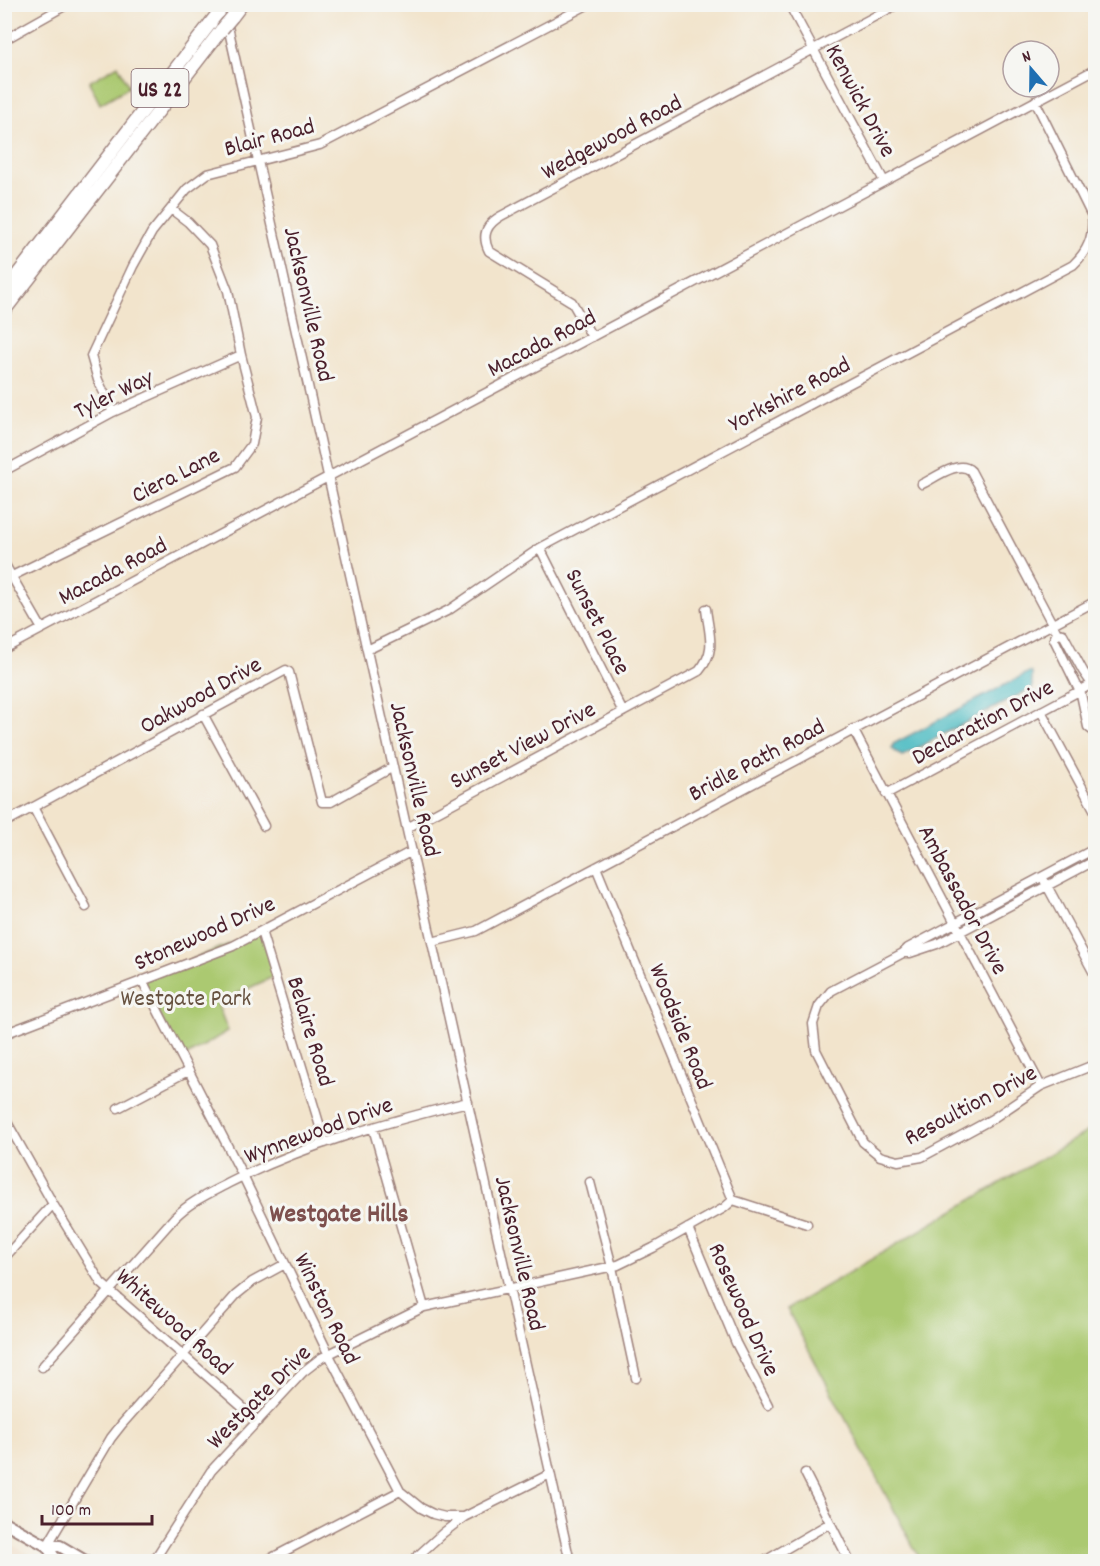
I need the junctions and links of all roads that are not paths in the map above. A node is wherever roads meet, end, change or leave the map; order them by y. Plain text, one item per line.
1 (68, 4) edge
2 (242, 4) edge
3 (589, 4) edge
4 (789, 4) edge
5 (898, 4) edge
6 (222, 7) edge
7 (575, 8) edge
8 (4, 40) edge
9 (812, 50) junction
10 (1095, 69) edge
11 (1035, 101) junction
12 (258, 161) junction
13 (884, 182) junction
14 (171, 209) junction
15 (4, 292) edge
16 (4, 312) edge
17 (592, 337) junction
18 (241, 355) junction
19 (113, 412) junction
20 (4, 471) edge
21 (328, 476) junction
22 (922, 484) dead end
23 (540, 548) junction
24 (4, 563) edge
25 (8, 578) edge
26 (1095, 601) edge
27 (706, 609) dead end
28 (1052, 624) junction
29 (42, 629) junction
30 (1057, 633) junction
31 (4, 649) edge
32 (367, 650) junction
33 (1094, 685) edge
34 (1080, 690) junction
35 (1041, 711) junction
36 (624, 712) junction
37 (203, 714) junction
38 (853, 729) junction
39 (1095, 733) edge
40 (393, 767) junction
41 (886, 794) junction
42 (33, 807) junction
43 (1095, 813) edge
44 (4, 823) edge
45 (264, 826) dead end
46 (406, 828) junction
47 (1095, 848) edge
48 (412, 851) junction
49 (1095, 860) edge
50 (596, 867) junction
51 (1042, 876) junction
52 (1047, 885) junction
53 (86, 907) dead end
54 (954, 923) junction
55 (261, 931) junction
56 (959, 932) junction
57 (432, 942) junction
58 (903, 953) junction
59 (1095, 977) edge
60 (142, 980) junction
61 (4, 1034) edge
62 (1095, 1064) edge
63 (188, 1071) junction
64 (1041, 1086) junction
65 (468, 1102) junction
66 (118, 1108) dead end
67 (4, 1117) edge
68 (373, 1128) junction
69 (325, 1143) junction
70 (243, 1176) junction
71 (590, 1182) dead end
72 (733, 1200) junction
73 (53, 1204) junction
74 (807, 1224) dead end
75 (688, 1228) junction
76 (4, 1258) edge
77 (285, 1264) junction
78 (612, 1267) junction
79 (509, 1290) junction
80 (108, 1291) junction
81 (424, 1307) junction
82 (328, 1353) junction
83 (183, 1355) junction
84 (42, 1367) dead end
85 (636, 1377) dead end
86 (768, 1405) dead end
87 (258, 1421) junction
88 (805, 1473) dead end
89 (550, 1474) junction
90 (400, 1491) junction
91 (464, 1517) junction
92 (4, 1522) edge
93 (830, 1523) junction
94 (47, 1546) junction
95 (412, 1561) edge
96 (62, 1562) edge
97 (87, 1562) edge
98 (153, 1562) edge
99 (264, 1562) edge
100 (570, 1562) edge
101 (763, 1562) edge
102 (850, 1562) edge

1 - 8 street
2 - 16 highway, US 22, bridge
3 - 7 street, Blair Road
4 - 9 street, Kenwick Drive
5 - 9 street, Wedgewood Road
6 - 12 street, Jacksonville Road
6 - 15 highway, US 22
7 - 12 street, Blair Road
9 - 13 street, Kenwick Drive
9 - 17 street, Wedgewood Road
10 - 11 street, Macada Road
11 - 13 street, Macada Road
11 - 23 street, Yorkshire Road
12 - 14 street, Blair Road
12 - 21 street, Jacksonville Road
13 - 17 street, Macada Road
14 - 18 street, Ciera Lane
14 - 19 street, Blair Road
17 - 21 street, Macada Road
18 - 19 street, Tyler Way
18 - 25 street, Ciera Lane
19 - 20 street, Tyler Way
21 - 29 street, Macada Road
21 - 32 street, Jacksonville Road
22 - 28 street
23 - 32 street, Yorkshire Road
23 - 36 street, Sunset Place
24 - 25 street
25 - 29 street
26 - 28 street, Bridle Path Road
27 - 36 street, Sunset View Drive
28 - 30 street
28 - 38 street, Bridle Path Road
29 - 31 street, Macada Road
30 - 33 street
30 - 34 street
32 - 40 street, Jacksonville Road
33 - 34 street, Declaration Drive
34 - 35 street, Declaration Drive
34 - 39 street
35 - 41 street, Declaration Drive
35 - 43 street
36 - 46 street, Sunset View Drive
37 - 40 street, Oakwood Drive
37 - 42 street, Oakwood Drive
37 - 45 street
38 - 41 street, Ambassador Drive
38 - 50 street, Bridle Path Road
40 - 46 street, Jacksonville Road
41 - 54 street, Ambassador Drive
42 - 44 street, Oakwood Drive
42 - 53 street
46 - 48 street, Jacksonville Road
47 - 51 street, Resoultion Drive
48 - 55 street, Stonewood Drive
48 - 57 street, Jacksonville Road
49 - 52 street, Resoultion Drive
50 - 57 street, Bridle Path Road
50 - 72 street, Woodside Road
51 - 52 street
51 - 54 street, Resoultion Drive
52 - 56 street, Resoultion Drive
52 - 59 street
54 - 56 street, Ambassador Drive
54 - 58 street, Resoultion Drive
55 - 60 street, Stonewood Drive
55 - 69 street, Belaire Road
56 - 58 street, Resoultion Drive
56 - 64 street, Ambassador Drive
57 - 65 street, Jacksonville Road
58 - 64 street, Resoultion Drive
60 - 61 street, Stonewood Drive
60 - 63 street, Winston Road
62 - 64 street, Resoultion Drive
63 - 66 street
63 - 70 street, Winston Road
65 - 68 street, Wynnewood Drive
65 - 79 street, Jacksonville Road
67 - 73 street, Whitewood Road
68 - 69 street, Wynnewood Drive
68 - 81 street
69 - 70 street, Wynnewood Drive
70 - 77 street, Winston Road
70 - 80 street, Wynnewood Drive
71 - 78 street
72 - 74 street
72 - 75 street, Westgate Drive
73 - 76 street
73 - 80 street, Whitewood Road
75 - 78 street, Westgate Drive
75 - 86 street, Rosewood Drive
77 - 82 street, Winston Road
77 - 83 street
78 - 79 street, Westgate Drive
78 - 85 street
79 - 81 street, Westgate Drive
79 - 89 street, Jacksonville Road
80 - 83 street, Whitewood Road
80 - 84 street, Wynnewood Drive
81 - 82 street, Westgate Drive
82 - 87 street, Westgate Drive
82 - 90 street, Winston Road
83 - 87 street, Whitewood Road
83 - 94 street
87 - 98 street, Westgate Drive
88 - 93 street
89 - 91 street
89 - 100 street, Jacksonville Road
90 - 91 street, Winston Road
90 - 99 street
91 - 95 street
92 - 94 main road
93 - 101 street
93 - 102 street
94 - 96 main road
94 - 97 main road

